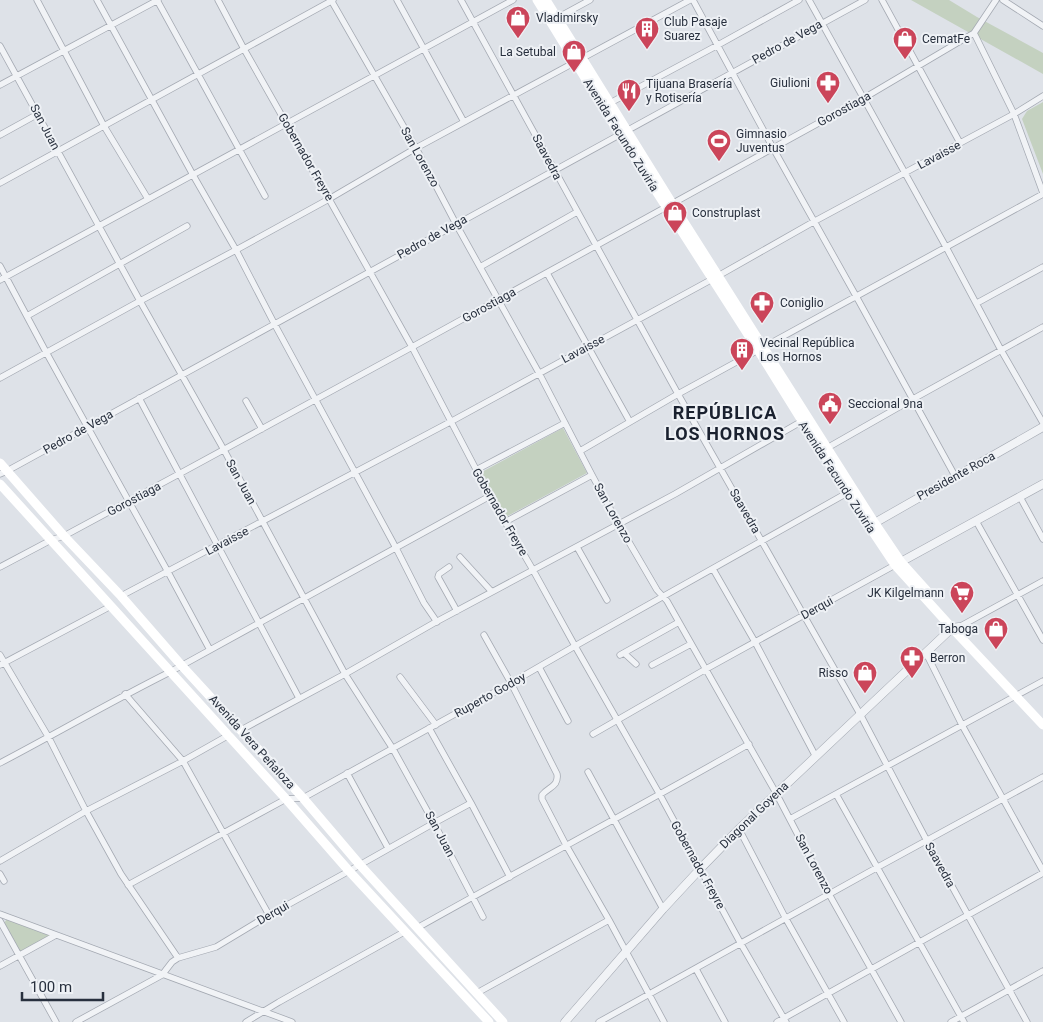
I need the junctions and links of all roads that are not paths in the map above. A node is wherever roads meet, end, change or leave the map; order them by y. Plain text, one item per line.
1 (37, 0) edge
2 (97, 0) edge
3 (158, 0) edge
4 (218, 0) edge
5 (332, 0) edge
6 (397, 0) edge
7 (461, 0) edge
8 (513, 0) edge
9 (537, 0) edge
10 (546, 0) edge
11 (590, 0) edge
12 (692, 0) edge
13 (799, 0) edge
14 (809, 0) edge
15 (865, 0) edge
16 (882, 0) edge
17 (996, 0) edge
18 (1003, 0) edge
19 (557, 18) junction
20 (473, 21) junction
21 (822, 24) junction
22 (111, 26) junction
23 (1043, 26) edge
24 (974, 34) junction
25 (718, 45) junction
26 (0, 46) edge
27 (423, 48) junction
28 (244, 49) junction
29 (64, 51) junction
30 (578, 60) junction
31 (918, 67) junction
32 (733, 72) junction
33 (197, 74) junction
34 (17, 76) junction
35 (375, 76) junction
36 (0, 85) edge
37 (514, 96) junction
38 (1043, 96) edge
39 (864, 98) junction
40 (151, 100) junction
41 (610, 103) junction
42 (38, 114) junction
43 (1014, 114) junction
44 (464, 122) junction
45 (287, 124) junction
46 (104, 126) junction
47 (624, 133) junction
48 (0, 135) edge
49 (960, 143) junction
50 (416, 148) junction
51 (773, 148) junction
52 (239, 149) junction
53 (58, 151) junction
54 (554, 171) junction
55 (904, 173) junction
56 (193, 175) junction
57 (0, 183) edge
58 (1043, 193) edge
59 (265, 196) dead end
60 (329, 198) junction
61 (148, 199) junction
62 (669, 205) junction
63 (577, 212) junction
64 (814, 221) junction
65 (456, 224) junction
66 (99, 226) junction
67 (187, 226) dead end
68 (595, 246) junction
69 (946, 247) junction
70 (236, 250) junction
71 (120, 264) junction
72 (0, 266) edge
73 (480, 266) junction
74 (1043, 267) edge
75 (370, 272) junction
76 (547, 273) junction
77 (715, 277) junction
78 (3, 278) edge
79 (856, 296) junction
80 (140, 300) junction
81 (498, 300) junction
82 (977, 303) junction
83 (27, 316) junction
84 (636, 320) junction
85 (275, 324) junction
86 (1043, 328) edge
87 (588, 346) junction
88 (412, 347) junction
89 (761, 349) junction
90 (1002, 350) junction
91 (46, 352) junction
92 (539, 373) junction
93 (182, 375) junction
94 (0, 378) edge
95 (678, 394) junction
96 (139, 398) junction
97 (913, 399) junction
98 (246, 400) dead end
99 (316, 400) junction
100 (805, 419) junction
101 (452, 421) junction
102 (630, 422) junction
103 (565, 423) junction
104 (1043, 423) edge
105 (88, 426) junction
106 (1043, 427) edge
107 (262, 429) junction
108 (827, 448) junction
109 (224, 450) junction
110 (580, 451) junction
111 (0, 463) edge
112 (720, 468) junction
113 (476, 470) junction
114 (355, 472) junction
115 (4, 473) edge
116 (179, 474) junction
117 (592, 475) junction
118 (956, 476) junction
119 (0, 484) edge
120 (1043, 484) edge
121 (847, 493) junction
122 (490, 496) junction
123 (1020, 497) junction
124 (129, 502) junction
125 (976, 521) junction
126 (263, 522) junction
127 (505, 522) junction
128 (619, 524) junction
129 (872, 524) junction
130 (64, 536) junction
131 (1043, 539) edge
132 (51, 540) junction
133 (762, 541) junction
134 (218, 546) junction
135 (577, 547) junction
136 (396, 548) junction
137 (460, 557) dead end
138 (898, 563) junction
139 (0, 567) edge
140 (449, 567) dead end
141 (714, 569) junction
142 (533, 570) junction
143 (168, 572) junction
144 (1043, 581) edge
145 (492, 592) junction
146 (1018, 595) junction
147 (121, 596) junction
148 (664, 597) junction
149 (303, 598) junction
150 (607, 600) dead end
151 (111, 606) junction
152 (457, 611) junction
153 (803, 616) junction
154 (436, 622) junction
155 (679, 622) junction
156 (259, 623) junction
157 (956, 627) junction
158 (484, 635) dead end
159 (1043, 640) edge
160 (755, 642) junction
161 (691, 644) junction
162 (575, 646) junction
163 (210, 650) junction
164 (926, 653) junction
165 (0, 655) edge
166 (2, 664) edge
167 (636, 664) dead end
168 (182, 666) junction
169 (652, 666) dead end
170 (539, 667) junction
171 (706, 669) junction
172 (170, 672) junction
173 (345, 674) junction
174 (400, 677) dead end
175 (1043, 681) edge
176 (511, 683) junction
177 (125, 694) junction
178 (1018, 694) junction
179 (299, 698) junction
180 (860, 714) junction
181 (1043, 717) edge
182 (568, 721) dead end
183 (617, 721) junction
184 (436, 725) junction
185 (962, 725) junction
186 (1043, 726) edge
187 (430, 728) junction
188 (241, 730) junction
189 (593, 734) dead end
190 (229, 735) junction
191 (48, 738) junction
192 (749, 744) junction
193 (393, 749) junction
194 (816, 757) junction
195 (183, 761) junction
196 (0, 763) edge
197 (888, 766) junction
198 (588, 772) dead end
199 (347, 773) junction
200 (1043, 778) edge
201 (776, 793) junction
202 (836, 794) junction
203 (660, 795) junction
204 (302, 798) junction
205 (286, 799) junction
206 (1004, 799) junction
207 (471, 803) junction
208 (86, 812) junction
209 (790, 819) junction
210 (615, 820) junction
211 (434, 823) junction
212 (739, 829) junction
213 (223, 833) junction
214 (927, 841) junction
215 (566, 845) junction
216 (388, 848) junction
217 (0, 861) edge
218 (360, 864) junction
219 (878, 867) junction
220 (700, 868) junction
221 (349, 871) junction
222 (1043, 872) edge
223 (0, 874) edge
224 (510, 877) junction
225 (2, 881) edge
226 (128, 885) junction
227 (829, 894) junction
228 (473, 896) junction
229 (663, 909) junction
230 (0, 914) edge
231 (268, 915) junction
232 (968, 915) junction
233 (483, 917) dead end
234 (786, 918) junction
235 (609, 920) junction
236 (0, 921) edge
237 (418, 928) junction
238 (404, 932) junction
239 (56, 935) junction
240 (919, 942) junction
241 (741, 944) junction
242 (626, 952) junction
243 (19, 956) junction
244 (178, 958) junction
245 (0, 966) edge
246 (696, 969) junction
247 (871, 969) junction
248 (1043, 971) edge
249 (162, 975) junction
250 (1010, 990) junction
251 (477, 993) junction
252 (828, 994) junction
253 (649, 995) junction
254 (263, 1012) junction
255 (962, 1019) edge
256 (785, 1020) edge
257 (56, 1022) edge
258 (76, 1022) edge
259 (246, 1022) edge
260 (292, 1022) edge
261 (489, 1022) edge
262 (503, 1022) edge
263 (565, 1022) edge
264 (601, 1022) edge
265 (664, 1022) edge
266 (725, 1022) edge
267 (777, 1022) edge
268 (844, 1022) edge
269 (902, 1022) edge
270 (951, 1022) edge
271 (1028, 1022) edge

1 - 29 street
2 - 22 street
3 - 22 street
3 - 33 street
4 - 28 street, Gobernador Freyre
5 - 28 street
5 - 35 street, San Lorenzo
6 - 27 street
7 - 20 street, Saavedra
8 - 20 street
9 - 30 main road, Avenida Facundo Zuviría
10 - 19 main road, Avenida Facundo Zuviría
11 - 19 street
12 - 25 street
12 - 30 street
13 - 25 street
14 - 21 street
15 - 21 street, Pedro de Vega
16 - 31 street
17 - 24 street
18 - 23 street
19 - 30 main road, Avenida Facundo Zuviría
20 - 27 street
20 - 37 street, Saavedra
21 - 32 street, Pedro de Vega
21 - 39 street
22 - 29 street
22 - 40 street
24 - 31 street, Gorostiaga
24 - 43 street
25 - 32 street
25 - 41 street
26 - 34 street, San Juan
27 - 35 street
27 - 44 street
28 - 33 street
28 - 45 street, Gobernador Freyre
29 - 34 street
29 - 46 street
30 - 37 street
30 - 41 main road, Avenida Facundo Zuviría
30 - 47 main road, Avenida Facundo Zuviría
31 - 39 street, Gorostiaga
31 - 49 street
32 - 47 street, Pedro de Vega
32 - 51 street
33 - 40 street
33 - 52 street
34 - 36 street
34 - 42 street, San Juan
35 - 45 street
35 - 50 street, San Lorenzo
37 - 44 street
37 - 54 street, Saavedra
38 - 43 street, Lavaisse
39 - 51 street, Gorostiaga
39 - 55 street
40 - 46 street
40 - 56 street
41 - 47 main road, Avenida Facundo Zuviría
42 - 48 street
42 - 53 street, San Juan
43 - 49 street, Lavaisse
43 - 58 street
44 - 50 street
45 - 52 street
45 - 60 street, Gobernador Freyre
46 - 53 street
46 - 61 street
47 - 54 street, Pedro de Vega
47 - 62 main road, Avenida Facundo Zuviría
49 - 55 street, Lavaisse
50 - 60 street
50 - 65 street, San Lorenzo
51 - 62 street, Gorostiaga
51 - 64 street
52 - 56 street
52 - 59 street
53 - 57 street
53 - 66 street, San Juan
54 - 63 street, Saavedra
54 - 65 street, Pedro de Vega
55 - 64 street, Lavaisse
55 - 69 street
56 - 61 street
56 - 70 street
58 - 69 street
60 - 70 street
60 - 75 street, Gobernador Freyre
61 - 66 street
62 - 68 street, Gorostiaga
62 - 77 main road, Avenida Facundo Zuviría
63 - 68 street, Saavedra
63 - 73 street
64 - 77 street, Lavaisse
64 - 79 street
65 - 73 street, San Lorenzo
65 - 75 street, Pedro de Vega
66 - 71 street, San Juan
66 - 78 street
67 - 71 street
68 - 76 street, Gorostiaga
68 - 84 street, Saavedra
69 - 79 street
69 - 82 street
70 - 80 street
70 - 85 street
71 - 80 street, San Juan
71 - 83 street
72 - 78 street
73 - 81 street, San Lorenzo
74 - 82 street
75 - 85 street, Pedro de Vega
75 - 88 street, Gobernador Freyre
76 - 81 street, Gorostiaga
76 - 87 street
77 - 84 street, Lavaisse
77 - 89 main road, Avenida Facundo Zuviría
78 - 83 street
79 - 89 street
79 - 97 street
80 - 91 street
80 - 93 street, San Juan
81 - 88 street, Gorostiaga
81 - 92 street, San Lorenzo
82 - 90 street
83 - 91 street
84 - 87 street, Lavaisse
84 - 95 street, Saavedra
85 - 93 street, Pedro de Vega
85 - 99 street
86 - 90 street
87 - 92 street, Lavaisse
87 - 102 street
88 - 99 street, Gorostiaga
88 - 101 street, Gobernador Freyre
89 - 95 street
89 - 100 main road, Avenida Facundo Zuviría
90 - 97 street
90 - 104 street
91 - 94 street
91 - 105 street
92 - 101 street, Lavaisse
92 - 103 street, San Lorenzo
93 - 96 street, Pedro de Vega
93 - 109 street, San Juan
95 - 102 street
95 - 112 street, Saavedra
96 - 105 street, Pedro de Vega
96 - 116 street
97 - 108 street
97 - 118 street
98 - 107 street
99 - 107 street, Gorostiaga
99 - 114 street
100 - 108 main road, Avenida Facundo Zuviría
100 - 112 street
100 - 121 main road, Avenida Facundo Zuviría
101 - 113 street, Gobernador Freyre
101 - 114 street, Lavaisse
102 - 110 street
103 - 110 street, San Lorenzo
103 - 113 street
105 - 115 street, Pedro de Vega
105 - 124 street
106 - 118 street, Presidente Roca
107 - 109 street, Gorostiaga
108 - 129 main road, Avenida Facundo Zuviría
109 - 116 street, Gorostiaga
109 - 126 street, San Juan
110 - 117 street, San Lorenzo
111 - 115 main road, Avenida Vera Peñaloza
112 - 128 street
112 - 133 street, Saavedra
113 - 122 street, Gobernador Freyre
114 - 126 street, Lavaisse
114 - 136 street
115 - 130 main road, Avenida Vera Peñaloza
116 - 124 street, Gorostiaga
116 - 134 street
117 - 127 street
117 - 128 street, San Lorenzo
118 - 129 street, Presidente Roca
119 - 132 main road, Avenida Vera Peñaloza
120 - 123 street, Derqui
121 - 129 main road, Avenida Facundo Zuviría
121 - 133 street, Ruperto Godoy
122 - 127 street, Gobernador Freyre
122 - 136 street
123 - 125 street, Derqui
123 - 131 street
124 - 130 street, Gorostiaga
124 - 143 street
125 - 138 street, Derqui
125 - 146 street
126 - 134 street, Lavaisse
126 - 149 street, San Juan
127 - 142 street, Gobernador Freyre
128 - 135 street
128 - 148 street, San Lorenzo
129 - 138 main road, Avenida Facundo Zuviría
130 - 132 street, Gorostiaga
130 - 147 main road, Avenida Vera Peñaloza
132 - 139 street, Gorostiaga
132 - 151 main road, Avenida Vera Peñaloza
133 - 141 street, Ruperto Godoy
133 - 153 street, Saavedra
134 - 143 street, Lavaisse
134 - 156 street
135 - 142 street
135 - 150 street
136 - 149 street
136 - 154 street
137 - 145 street
138 - 153 street, Derqui
138 - 157 main road, Avenida Facundo Zuviría
140 - 152 street
141 - 148 street, Ruperto Godoy
141 - 160 street
142 - 145 street
142 - 162 street, Gobernador Freyre
143 - 147 street, Lavaisse
143 - 163 street
144 - 146 street
145 - 152 street
146 - 157 street
146 - 159 street
147 - 168 main road, Avenida Vera Peñaloza
148 - 155 street, San Lorenzo
148 - 162 street, Ruperto Godoy
149 - 156 street
149 - 173 street, San Juan
151 - 166 street
151 - 172 main road, Avenida Vera Peñaloza
152 - 154 street
153 - 160 street, Derqui
153 - 180 street, Saavedra
154 - 173 street
155 - 161 street, San Lorenzo
155 - 167 street
156 - 163 street
156 - 179 street
157 - 164 street, Diagonal Goyena
157 - 178 main road, Avenida Facundo Zuviría
158 - 176 street
160 - 171 street, Derqui
160 - 194 street
161 - 169 street
161 - 171 street, San Lorenzo
162 - 170 street, Ruperto Godoy
162 - 183 street, Gobernador Freyre
163 - 168 street
164 - 180 street, Diagonal Goyena
164 - 185 street
165 - 166 street
166 - 191 street
168 - 172 street
168 - 188 main road, Avenida Vera Peñaloza
170 - 176 street, Ruperto Godoy
170 - 182 street
171 - 183 street, Derqui
171 - 192 street, San Lorenzo
172 - 177 street
172 - 190 main road, Avenida Vera Peñaloza
173 - 179 street
173 - 193 street, San Juan
174 - 184 street
175 - 178 street
176 - 184 street, Ruperto Godoy
176 - 215 street
177 - 191 street
177 - 195 street
178 - 181 main road, Avenida Facundo Zuviría
178 - 185 street
178 - 186 main road, Avenida Facundo Zuviría
179 - 188 street
180 - 194 street, Diagonal Goyena
180 - 197 street, Saavedra
183 - 189 street, Derqui
183 - 203 street, Gobernador Freyre
184 - 187 street, Ruperto Godoy
185 - 197 street
185 - 206 street
187 - 193 street, Ruperto Godoy
187 - 207 street
188 - 204 main road, Avenida Vera Peñaloza
190 - 195 street
190 - 205 main road, Avenida Vera Peñaloza
191 - 196 street
191 - 208 street
192 - 201 street, San Lorenzo
192 - 203 street
193 - 199 street, Ruperto Godoy
193 - 211 street, San Juan
194 - 201 street, Diagonal Goyena
195 - 208 street
195 - 213 street
197 - 202 street
197 - 214 street, Saavedra
198 - 210 street
199 - 204 street, Ruperto Godoy
199 - 216 street
200 - 206 street
201 - 209 street, San Lorenzo
201 - 212 street, Diagonal Goyena
202 - 209 street
202 - 219 street
203 - 210 street
203 - 220 street, Gobernador Freyre
204 - 205 street, Ruperto Godoy
204 - 218 main road, Avenida Vera Peñaloza
205 - 213 street, Ruperto Godoy
205 - 221 main road, Avenida Vera Peñaloza
206 - 214 street
206 - 222 street
207 - 211 street, Derqui
207 - 224 street
208 - 217 street
208 - 226 street
209 - 227 street, San Lorenzo
210 - 215 street
210 - 229 street
211 - 216 street, Derqui
211 - 228 street, San Juan
212 - 220 street, Diagonal Goyena
212 - 234 street
213 - 226 street, Ruperto Godoy
213 - 231 street
214 - 219 street
214 - 232 street, Saavedra
215 - 224 street
215 - 235 street
216 - 218 street, Derqui
218 - 221 street, Derqui
218 - 237 main road, Avenida Vera Peñaloza
219 - 227 street
219 - 240 street
220 - 229 street, Diagonal Goyena
220 - 241 street, Gobernador Freyre
221 - 231 street, Derqui
221 - 238 main road, Avenida Vera Peñaloza
222 - 232 street
223 - 225 street
224 - 228 street
226 - 244 street
227 - 234 street
227 - 247 street, San Lorenzo
228 - 233 street, San Juan
228 - 237 street
229 - 242 street, Diagonal Goyena
230 - 239 street
231 - 244 street, Derqui
232 - 240 street
232 - 250 street, Saavedra
234 - 241 street
234 - 252 street
235 - 242 street
235 - 251 street
236 - 243 street
237 - 251 main road, Avenida Vera Peñaloza
238 - 254 street
238 - 261 main road, Avenida Vera Peñaloza
239 - 243 street
239 - 249 street
240 - 247 street
240 - 255 street
241 - 246 street
241 - 256 street, Gobernador Freyre
242 - 253 street
242 - 263 street, Diagonal Goyena
243 - 245 street
243 - 257 street
244 - 249 street
246 - 253 street
246 - 266 street
247 - 252 street
247 - 269 street, San Lorenzo
248 - 250 street
249 - 254 street
249 - 258 street
250 - 255 street
250 - 271 street, Saavedra
251 - 262 main road, Avenida Vera Peñaloza
252 - 256 street
252 - 268 street
253 - 264 street
253 - 265 street
254 - 259 street
254 - 260 street
255 - 270 street
256 - 267 street

